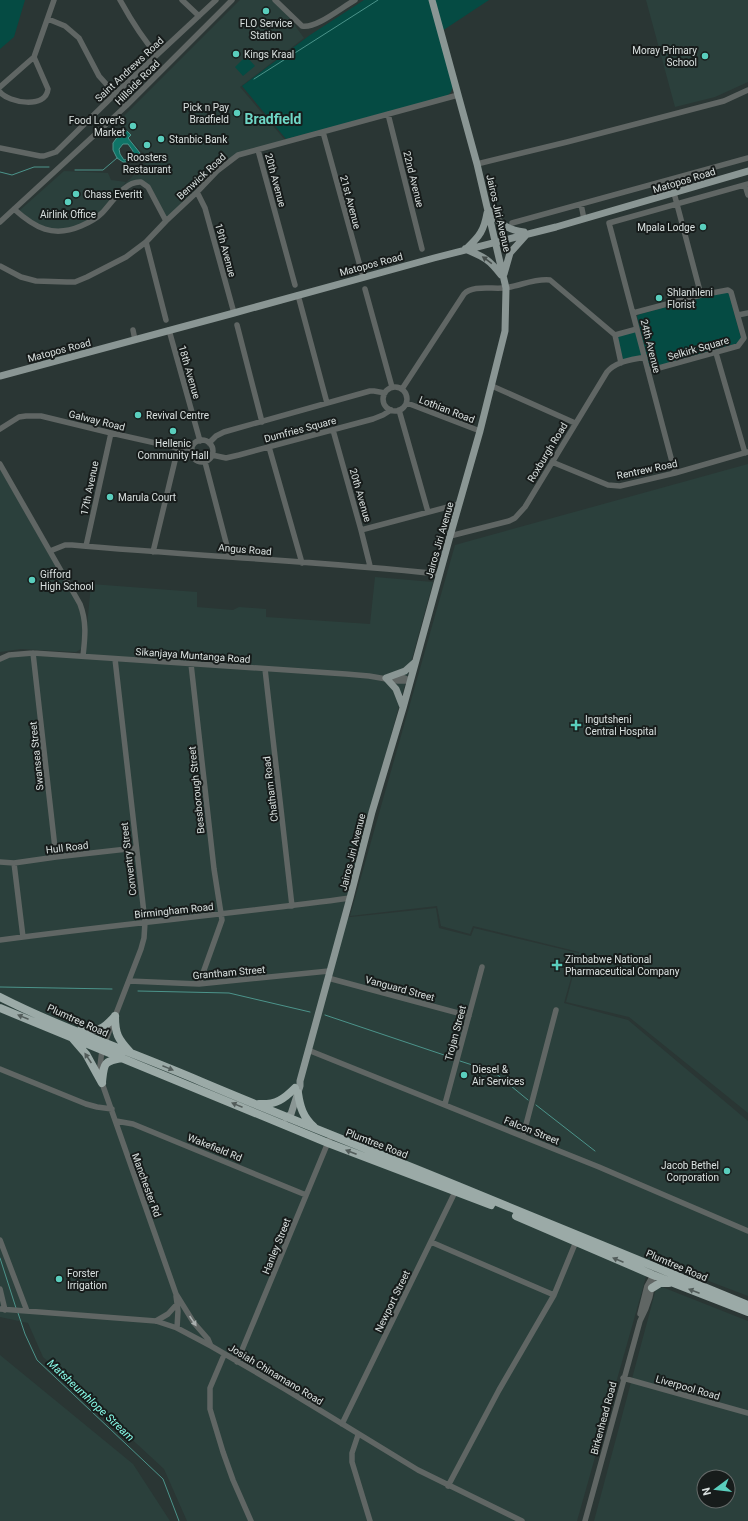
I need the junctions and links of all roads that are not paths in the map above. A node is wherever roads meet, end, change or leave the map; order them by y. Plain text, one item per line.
1 (54, 0) edge
2 (120, 0) edge
3 (182, 0) edge
4 (216, 0) edge
5 (232, 0) edge
6 (275, 0) edge
7 (355, 0) edge
8 (432, 0) edge
9 (199, 16) junction
10 (48, 19) junction
11 (157, 55) junction
12 (34, 57) junction
13 (0, 87) edge
14 (748, 90) edge
15 (0, 92) edge
16 (115, 94) junction
17 (458, 95) junction
18 (126, 106) junction
19 (388, 114) junction
20 (323, 132) junction
21 (0, 148) edge
22 (258, 150) junction
23 (748, 158) edge
24 (477, 164) junction
25 (748, 172) edge
26 (747, 184) edge
27 (197, 192) junction
28 (674, 193) junction
29 (748, 195) edge
30 (581, 204) junction
31 (677, 204) junction
32 (487, 208) junction
33 (14, 209) junction
34 (584, 219) junction
35 (166, 221) junction
36 (0, 222) edge
37 (512, 223) dead end
38 (528, 233) junction
39 (495, 241) junction
40 (146, 242) junction
41 (422, 249) dead end
42 (465, 249) junction
43 (0, 266) edge
44 (363, 277) junction
45 (504, 279) junction
46 (295, 285) dead end
47 (506, 288) junction
48 (365, 289) dead end
49 (298, 295) junction
50 (701, 295) junction
51 (234, 313) junction
52 (633, 313) junction
53 (748, 313) edge
54 (738, 315) junction
55 (166, 320) dead end
56 (236, 325) dead end
57 (638, 329) junction
58 (133, 330) dead end
59 (169, 330) junction
60 (615, 335) junction
61 (135, 340) junction
62 (716, 353) junction
63 (645, 357) junction
64 (622, 362) junction
65 (648, 371) junction
66 (0, 376) edge
67 (492, 386) junction
68 (392, 387) junction
69 (402, 389) junction
70 (385, 393) junction
71 (327, 403) junction
72 (406, 403) junction
73 (391, 410) junction
74 (399, 410) junction
75 (262, 422) junction
76 (575, 423) junction
77 (0, 429) edge
78 (333, 430) junction
79 (480, 431) junction
80 (111, 433) junction
81 (200, 441) junction
82 (209, 443) junction
83 (269, 447) junction
84 (178, 448) junction
85 (192, 448) junction
86 (746, 453) edge
87 (212, 455) junction
88 (205, 462) junction
89 (552, 462) junction
90 (0, 464) edge
91 (675, 473) junction
92 (459, 504) junction
93 (428, 512) junction
94 (361, 530) junction
95 (450, 536) junction
96 (86, 546) junction
97 (50, 551) junction
98 (153, 552) junction
99 (228, 556) junction
100 (302, 563) junction
101 (370, 566) junction
102 (440, 574) junction
103 (33, 653) junction
104 (83, 656) junction
105 (0, 659) edge
106 (115, 659) junction
107 (416, 661) junction
108 (192, 664) junction
109 (265, 669) junction
110 (386, 678) junction
111 (410, 681) junction
112 (403, 708) junction
113 (136, 848) junction
114 (56, 857) junction
115 (0, 862) edge
116 (14, 863) junction
117 (350, 898) junction
118 (292, 906) junction
119 (221, 914) junction
120 (145, 922) junction
121 (23, 937) junction
122 (0, 940) edge
123 (482, 967) dead end
124 (328, 975) junction
125 (129, 982) junction
126 (199, 984) junction
127 (0, 997) edge
128 (17, 1005) junction
129 (0, 1006) edge
130 (556, 1010) dead end
131 (115, 1016) junction
132 (469, 1016) junction
133 (73, 1033) junction
134 (104, 1046) junction
135 (308, 1050) junction
136 (131, 1054) junction
137 (122, 1058) junction
138 (0, 1069) edge
139 (102, 1083) junction
140 (298, 1087) junction
141 (254, 1104) junction
142 (445, 1104) junction
143 (112, 1109) junction
144 (286, 1118) junction
145 (274, 1120) junction
146 (116, 1121) junction
147 (295, 1129) junction
148 (317, 1130) junction
149 (523, 1136) junction
150 (329, 1139) junction
151 (457, 1188) junction
152 (306, 1194) junction
153 (748, 1231) edge
154 (577, 1239) junction
155 (0, 1240) edge
156 (431, 1242) junction
157 (644, 1261) junction
158 (643, 1271) junction
159 (668, 1271) junction
160 (653, 1275) junction
161 (672, 1283) junction
162 (650, 1287) junction
163 (0, 1289) edge
164 (176, 1294) junction
165 (554, 1295) junction
166 (177, 1304) junction
167 (748, 1305) edge
168 (2, 1309) edge
169 (26, 1311) junction
170 (748, 1312) edge
171 (156, 1321) junction
172 (177, 1328) junction
173 (211, 1346) junction
174 (224, 1355) junction
175 (238, 1362) junction
176 (623, 1378) junction
177 (748, 1413) edge
178 (342, 1424) junction
179 (358, 1435) junction
180 (448, 1486) junction
181 (251, 1521) edge
182 (370, 1521) edge
183 (522, 1521) edge
184 (585, 1521) edge

1 - 10 street
2 - 11 street
3 - 9 street
4 - 9 street, Saint Andrews Road
5 - 18 street, Hillside Road
6 - 7 street
8 - 17 main road, Jairos Jiri Avenue
9 - 11 street, Saint Andrews Road
10 - 12 street
10 - 16 street
11 - 16 street, Saint Andrews Road
12 - 13 street
12 - 15 street
14 - 24 street
16 - 18 street
16 - 21 street, Saint Andrews Road
17 - 19 street, Benwick Road
17 - 24 main road, Jairos Jiri Avenue
18 - 33 street, Hillside Road
19 - 20 street, Benwick Road
19 - 41 street, 22nd Avenue
20 - 22 street, Benwick Road
20 - 44 street, 21st Avenue
22 - 27 street, Benwick Road
22 - 46 street, 20th Avenue
23 - 30 street
24 - 32 main road, Jairos Jiri Avenue
25 - 28 main road, Matopos Road
26 - 29 street
26 - 31 street
27 - 35 street, Benwick Road
27 - 51 street, 19th Avenue
28 - 31 street
28 - 34 main road, Matopos Road
30 - 34 street
30 - 37 street
31 - 50 street
31 - 52 street, 24th Avenue
32 - 38 main road
32 - 39 main road, Jairos Jiri Avenue
32 - 42 main road
33 - 35 street
33 - 36 street, Hillside Road
34 - 38 main road, Matopos Road
35 - 40 street, Benwick Road
38 - 39 main road, Matopos Road
38 - 45 main road
39 - 42 main road, Matopos Road
39 - 45 main road, Jairos Jiri Avenue
40 - 43 street, Benwick Road
40 - 55 street
42 - 44 main road, Matopos Road
45 -> 42 main road
44 - 49 main road, Matopos Road
45 - 47 main road, Jairos Jiri Avenue
47 - 60 street
47 - 67 main road, Jairos Jiri Avenue
47 - 69 street
48 - 68 street
49 - 51 main road, Matopos Road
49 - 71 street
50 - 52 street, Selkirk Square
50 - 54 street, Selkirk Square
51 - 59 main road, Matopos Road
52 - 57 street, 24th Avenue
53 - 54 street
54 - 62 street, Selkirk Square
56 - 75 street
57 - 60 street
57 - 63 street, 24th Avenue
58 - 61 street
59 - 61 main road, Matopos Road
59 - 81 street, 18th Avenue
60 - 64 street
61 - 66 main road, Matopos Road
62 - 65 street, Selkirk Square
62 - 86 street
63 - 64 street, Roxburgh Road
63 - 65 street, 24th Avenue
64 - 76 street, Roxburgh Road
65 - 91 street, 24th Avenue
67 - 76 street
67 - 79 main road, Jairos Jiri Avenue
68 - 69 street
68 - 70 street
69 - 72 street
70 - 71 street, Dumfries Square
70 - 73 street
71 - 75 street, Dumfries Square
72 - 74 street
72 - 79 street, Lothian Road
73 - 74 street
73 - 78 street, Dumfries Square
74 - 93 street
75 - 82 street, Dumfries Square
76 - 89 street, Roxburgh Road
77 - 80 street, Galway Road
78 - 83 street, Dumfries Square
78 - 94 street, 20th Avenue
79 - 92 main road, Jairos Jiri Avenue
80 - 84 street, Galway Road
80 - 96 street
81 - 82 street
81 - 85 street
82 - 87 street
83 - 87 street, Dumfries Square
83 - 100 street
84 - 85 street, Galway Road
84 - 98 street
85 - 88 street
86 - 91 street, Rentrew Road
87 - 88 street
88 - 99 street
89 - 91 street, Rentrew Road
89 - 95 street, Roxburgh Road
90 - 97 street
92 - 93 street
92 - 95 main road, Jairos Jiri Avenue
93 - 94 street
94 - 101 street, 20th Avenue
95 - 102 main road, Jairos Jiri Avenue
96 - 97 street, Angus Road
96 - 98 street, Angus Road
97 - 104 street
98 - 99 street, Angus Road
99 - 100 street, Angus Road
100 - 101 street, Angus Road
101 - 102 street, Angus Road
102 - 107 main road, Jairos Jiri Avenue
103 - 104 street, Sikanjaya Muntanga Road
103 - 105 street, Sikanjaya Muntanga Road
103 - 114 street, Swansea Street
104 - 106 street, Sikanjaya Muntanga Road
106 - 108 street, Sikanjaya Muntanga Road
106 - 113 street, Conventry Street
107 - 110 main road
107 - 111 main road, Jairos Jiri Avenue
108 - 109 street, Sikanjaya Muntanga Road
108 - 119 street, Bessborough Street
109 - 110 street, Sikanjaya Muntanga Road
109 - 118 street, Chatham Road
110 - 111 street, Sikanjaya Muntanga Road
110 - 112 main road
111 - 112 main road, Jairos Jiri Avenue
112 - 117 main road, Jairos Jiri Avenue
113 - 114 street, Hull Road
113 - 120 street, Conventry Street
114 - 116 street, Hull Road
115 - 116 street, Hull Road
116 - 121 street
117 - 118 street, Birmingham Road
117 - 124 main road, Jairos Jiri Avenue
118 - 119 street, Birmingham Road
119 - 120 street, Birmingham Road
119 - 126 street
120 - 121 street, Birmingham Road
120 - 125 street, Conventry Street
121 - 122 street, Birmingham Road
123 - 132 street, Trojan Street
124 - 126 street, Grantham Street
124 - 132 street, Vanguard Street
124 - 135 main road, Jairos Jiri Avenue
125 - 126 street, Grantham Street
125 - 131 street, Conventry Street
127 - 128 highway, Plumtree Road
128 - 129 street
128 - 133 highway, Plumtree Road
133 -> 129 highway, Plumtree Road
130 - 149 street
131 - 133 highway
131 - 134 street, Conventry Street
131 - 136 highway
132 - 142 street, Trojan Street
133 - 134 highway, Plumtree Road
139 -> 133 highway
134 - 136 highway, Plumtree Road
134 - 137 highway, Plumtree Road
134 - 139 street, Conventry Street
135 - 140 main road, Jairos Jiri Avenue
135 - 142 street, Falcon Street
136 -> 141 highway, Plumtree Road
137 - 139 highway
145 -> 137 highway, Plumtree Road
138 - 143 street
139 - 143 street, Manchester Rd
140 - 141 highway
140 - 144 main road, Jairos Jiri Avenue
140 - 148 highway
141 - 144 highway, Plumtree Road
142 - 149 street, Falcon Street
143 - 146 street, Manchester Rd
144 - 145 highway
144 - 147 highway
144 - 148 highway, Plumtree Road
145 - 147 highway, Plumtree Road
146 - 152 street, Wakefield Rd
146 - 164 street, Manchester Rd
147 - 150 highway, Plumtree Road
148 - 150 highway, Plumtree Road
149 - 153 street, Falcon Street
150 - 151 highway, Plumtree Road
150 - 152 street, Hanley Street
151 - 154 highway, Plumtree Road
151 - 156 street, Newport Street
152 - 175 street, Hanley Street
154 - 157 highway, Plumtree Road
158 -> 154 highway, Plumtree Road
154 - 165 street
155 - 169 street
156 - 165 street
156 - 178 street, Newport Street
157 - 159 highway, Plumtree Road
157 - 160 highway
158 - 160 highway, Plumtree Road
158 - 162 highway
159 - 160 highway
159 - 167 highway, Plumtree Road
160 - 161 highway, Plumtree Road
160 - 162 street, Birkenhead Road
161 - 162 highway
170 -> 161 highway, Plumtree Road
162 - 176 street, Birkenhead Road
163 - 168 street
164 - 166 street
164 -> 173 street
165 - 180 street
166 - 171 street
166 - 172 street
168 - 169 street, Josiah Chinamano Road
169 - 171 street, Josiah Chinamano Road
171 - 172 street, Josiah Chinamano Road
172 - 173 street, Josiah Chinamano Road
173 - 174 street, Josiah Chinamano Road
174 - 175 street, Josiah Chinamano Road
174 - 181 street
175 - 178 street, Josiah Chinamano Road
176 - 177 street, Liverpool Road
176 - 184 street, Birkenhead Road
178 - 179 street, Josiah Chinamano Road
179 - 180 street, Josiah Chinamano Road
179 - 182 street
180 - 183 street, Josiah Chinamano Road

